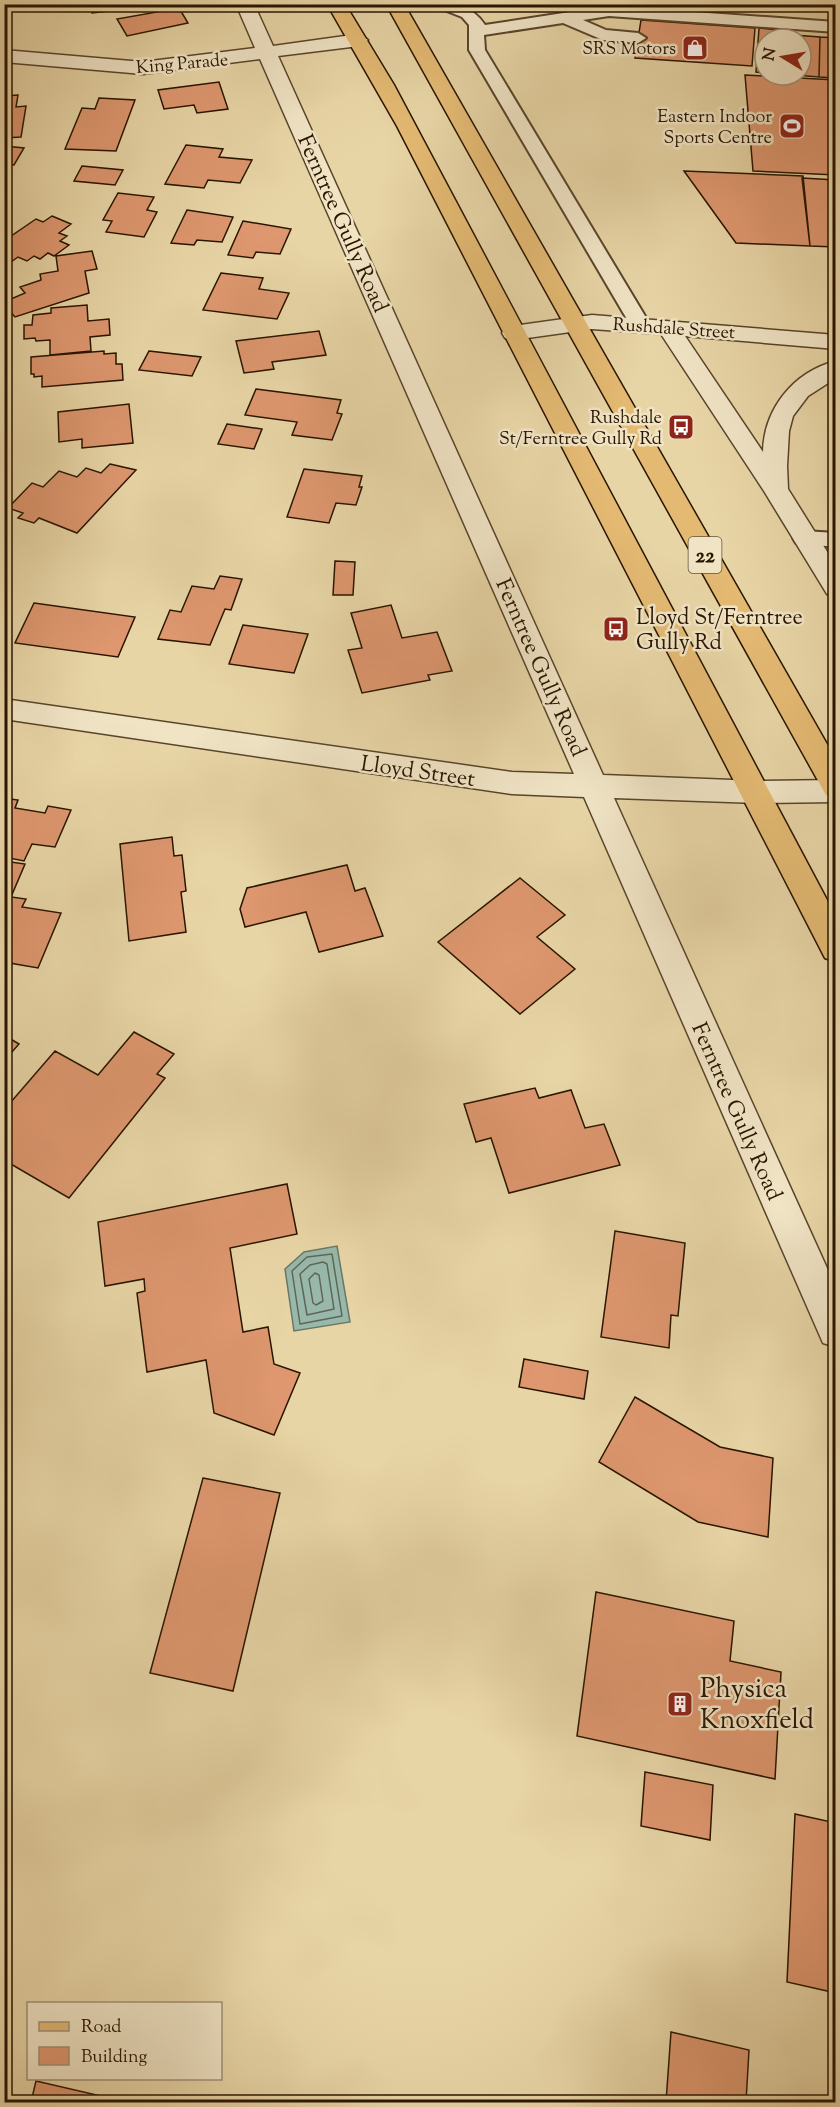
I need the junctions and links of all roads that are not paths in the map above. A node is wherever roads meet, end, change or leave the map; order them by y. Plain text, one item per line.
1 (245, 4) edge
2 (336, 4) edge
3 (395, 4) edge
4 (436, 4) edge
5 (564, 17) junction
6 (836, 27) edge
7 (478, 30) junction
8 (638, 38) dead end
9 (359, 40) junction
10 (268, 53) junction
11 (4, 56) edge
12 (575, 324) junction
13 (641, 326) junction
14 (668, 328) junction
15 (513, 333) junction
16 (836, 342) edge
17 (836, 368) edge
18 (775, 489) junction
19 (804, 538) junction
20 (836, 540) edge
21 (836, 588) edge
22 (4, 709) edge
23 (595, 788) junction
24 (836, 789) edge
25 (758, 792) junction
26 (836, 948) edge
27 (836, 1330) edge

1 - 10 street, Ferntree Gully Road
2 - 9 main road
3 - 12 main road, 22
4 - 7 lane
5 - 6 lane
5 - 7 lane
5 - 8 lane
7 - 13 lane
9 - 10 street, King Parade
9 - 15 main road
10 - 11 street, King Parade
10 - 23 street, Ferntree Gully Road
12 - 13 street, Rushdale Street
12 - 15 street, Rushdale Street
12 - 24 main road, 22
13 - 14 street, Rushdale Street
14 - 16 street, Rushdale Street
14 - 18 street
15 - 25 main road
17 - 18 street
18 - 19 street
19 - 20 lane
19 - 21 street
22 - 23 street, Lloyd Street
23 - 25 street, Lloyd Street
23 - 27 street, Ferntree Gully Road
24 - 25 street, Lloyd Street
25 - 26 main road

